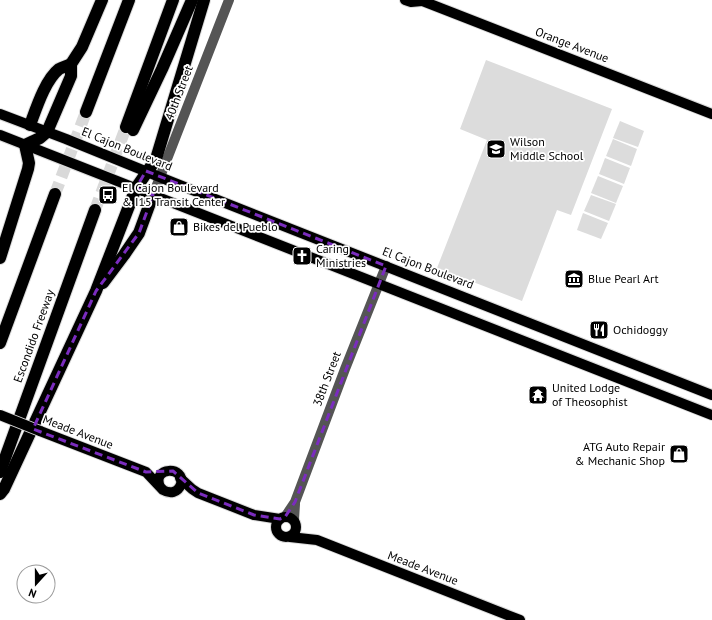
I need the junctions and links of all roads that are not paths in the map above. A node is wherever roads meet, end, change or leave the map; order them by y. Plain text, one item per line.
1 (102, 0) edge
2 (129, 0) edge
3 (173, 0) edge
4 (192, 0) edge
5 (204, 0) edge
6 (229, 0) edge
7 (405, 0) edge
8 (421, 1) edge
9 (71, 64) junction
10 (86, 112) tunnel mouth
11 (0, 114) edge
12 (712, 114) edge
13 (30, 126) junction
14 (47, 132) junction
15 (0, 135) edge
16 (25, 145) junction
17 (146, 171) junction
18 (161, 177) junction
19 (136, 188) junction
20 (55, 194) tunnel mouth
21 (154, 195) junction
22 (95, 210) tunnel mouth
23 (0, 258) edge
24 (386, 266) junction
25 (378, 284) junction
26 (96, 291) junction
27 (0, 344) edge
28 (712, 395) edge
29 (0, 415) edge
30 (712, 415) edge
31 (165, 471) junction
32 (0, 472) edge
33 (146, 472) junction
34 (180, 478) junction
35 (160, 488) junction
36 (174, 492) junction
37 (198, 493) junction
38 (0, 494) edge
39 (254, 515) junction
40 (289, 520) junction
41 (276, 531) junction
42 (290, 537) junction
43 (317, 540) junction
44 (520, 620) edge

1 - 9 highway
2 - 10 highway
3 - 4 highway
5 - 17 highway
6 - 18 street, 40th Street
7 - 8 main road, Orange Avenue
8 - 12 main road, Orange Avenue
9 - 13 highway
9 - 14 highway
11 - 13 main road, El Cajon Boulevard
13 - 14 main road, El Cajon Boulevard
14 - 16 highway
14 - 17 main road, El Cajon Boulevard
15 - 16 main road
16 - 19 main road
16 - 23 highway
17 - 18 main road, El Cajon Boulevard
17 - 19 highway
18 - 21 street, 40th Street
18 - 24 main road, El Cajon Boulevard
19 - 21 main road
19 - 26 highway
20 - 27 highway
21 - 25 main road
21 - 26 highway
22 - 32 highway, Escondido Freeway
24 - 25 street, 38th Street
24 - 28 main road, El Cajon Boulevard
25 - 30 main road
25 - 40 street, 38th Street
26 - 38 highway
29 - 33 main road, Meade Avenue, bridge
31 - 33 main road, Meade Avenue
31 - 34 main road, Meade Avenue
31 - 35 main road
33 - 35 main road, Meade Avenue
34 - 36 main road
34 - 37 main road, Meade Avenue
35 - 36 main road, Meade Avenue
36 - 37 main road, Meade Avenue
37 - 39 main road, Meade Avenue
39 - 40 main road, Meade Avenue
39 - 41 main road, Meade Avenue
40 - 41 main road
40 - 42 main road
40 - 43 main road, Meade Avenue
41 - 42 main road
42 - 43 main road, Meade Avenue
43 - 44 main road, Meade Avenue

